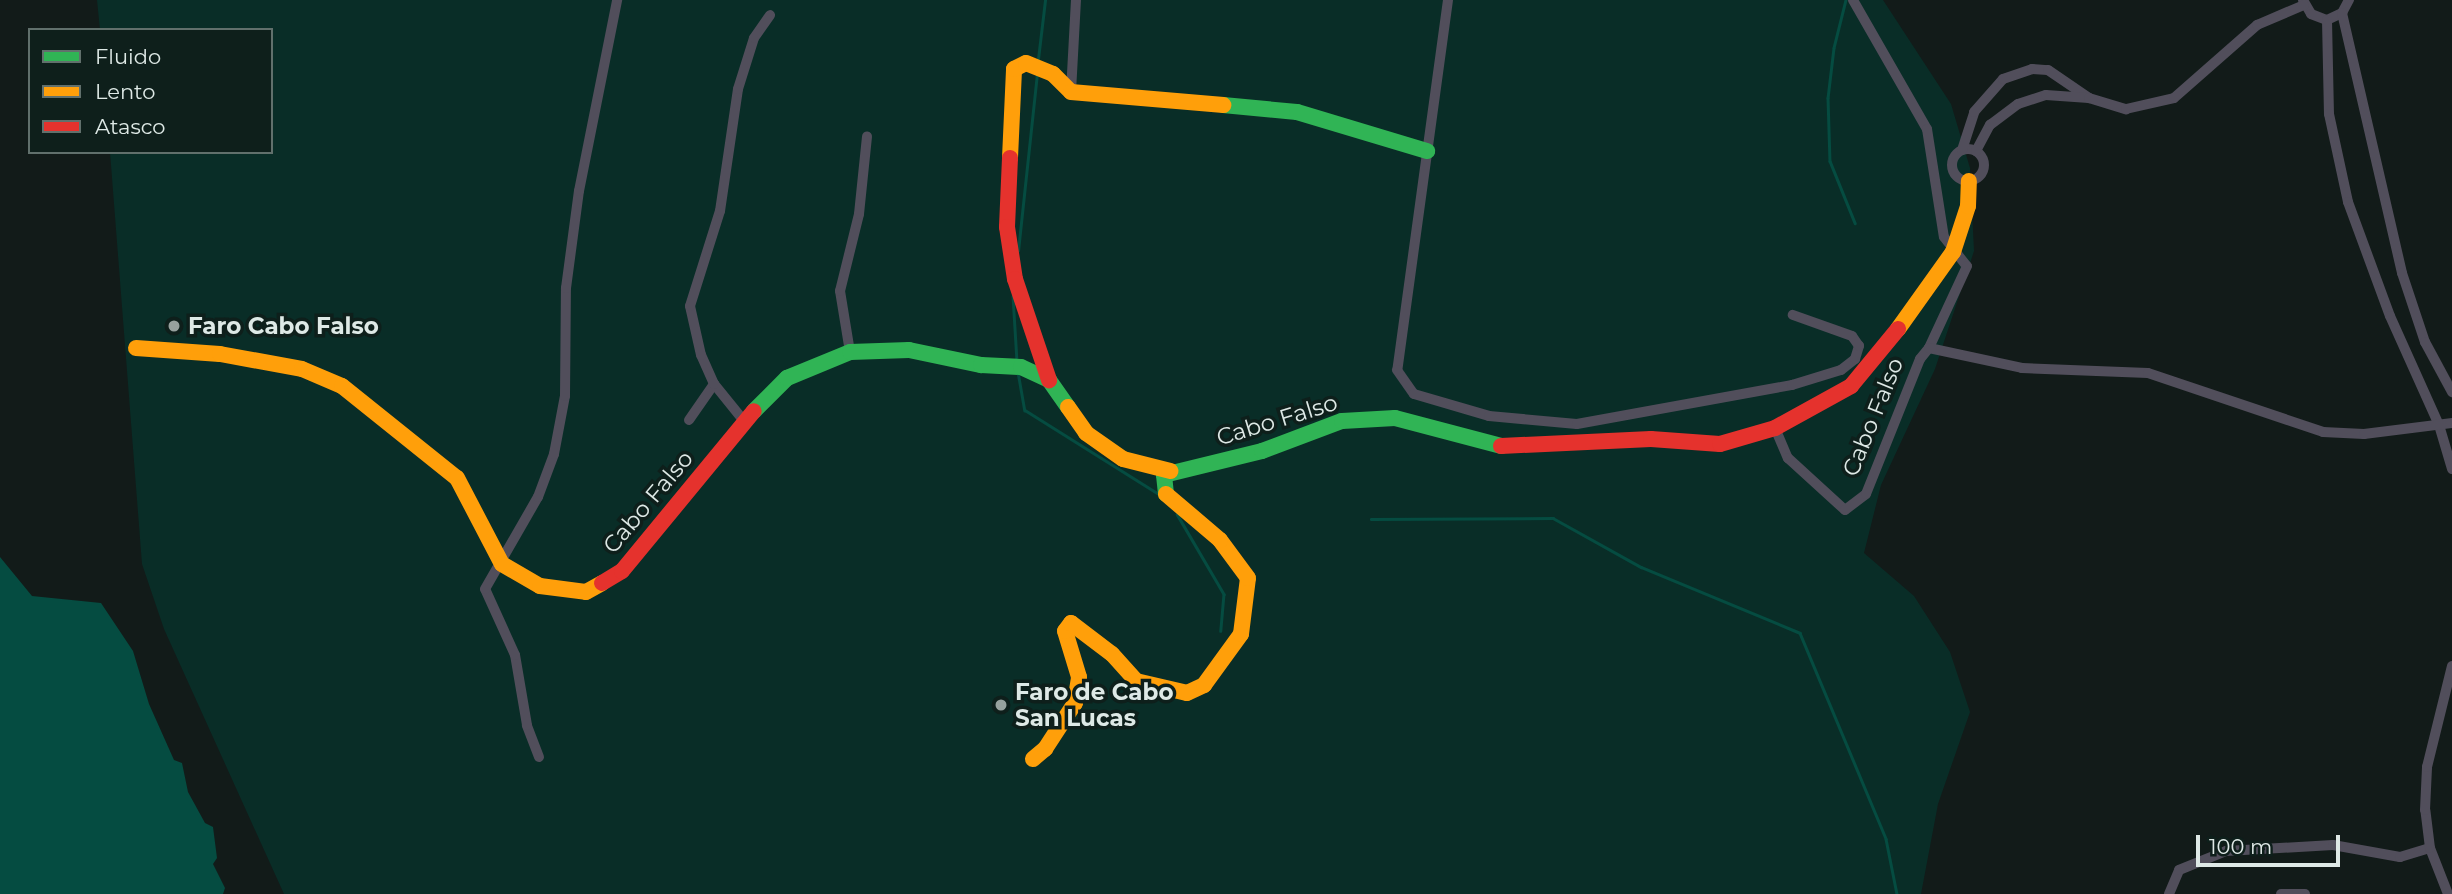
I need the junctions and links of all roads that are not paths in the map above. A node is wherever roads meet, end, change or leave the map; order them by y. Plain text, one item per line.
1 (617, 0) edge
2 (1076, 0) edge
3 (1448, 0) edge
4 (1853, 0) edge
5 (2350, 0) edge
6 (2304, 3) edge
7 (2342, 13) junction
8 (770, 15) dead end
9 (2327, 20) junction
10 (2067, 80) junction
11 (1071, 92) junction
12 (2066, 98) junction
13 (2089, 98) junction
14 (1974, 112) junction
15 (1990, 125) junction
16 (867, 136) dead end
17 (1962, 150) junction
18 (1427, 151) junction
19 (1976, 152) junction
20 (1969, 181) junction
21 (1954, 252) junction
22 (1793, 316) dead end
23 (1037, 346) junction
24 (136, 348) dead end
25 (1929, 348) junction
26 (850, 352) junction
27 (1021, 367) junction
28 (1049, 380) junction
29 (714, 384) junction
30 (2452, 392) edge
31 (689, 419) dead end
32 (744, 421) junction
33 (2452, 424) edge
34 (2439, 425) junction
35 (1775, 428) junction
36 (2452, 469) edge
37 (1170, 471) junction
38 (502, 564) junction
39 (2452, 666) edge
40 (539, 757) dead end
41 (1033, 759) dead end
42 (2430, 848) junction
43 (2169, 894) edge
44 (2281, 894) edge
45 (2305, 894) edge
46 (2448, 894) edge

1 - 38 street
2 - 11 street
3 - 18 street
4 - 21 street
5 - 7 street
6 - 9 street
6 - 13 street
7 - 9 street
7 - 30 street
8 - 29 street
9 - 34 street
10 - 12 street
10 - 13 street
10 - 14 street
11 - 18 street
11 - 23 street
12 - 13 street
12 - 15 street
14 - 15 street
14 - 17 street
15 - 19 street
16 - 26 street
17 - 19 street
17 - 20 street
18 - 22 street
19 - 20 street
20 - 21 street
21 - 25 street
21 - 35 street
23 - 27 street
23 - 28 street
24 - 38 street
25 - 34 street, Cabo Falso
25 - 35 street, Cabo Falso
26 - 27 street, Cabo Falso
26 - 32 street, Cabo Falso
27 - 28 street, Cabo Falso
28 - 37 street, Cabo Falso
29 - 31 street
29 - 32 street
32 - 38 street, Cabo Falso
33 - 34 street, Cabo Falso
34 - 36 street
35 - 37 street, Cabo Falso
37 - 41 street
38 - 40 street
39 - 42 street
42 - 43 street
42 - 46 street
44 - 45 street

